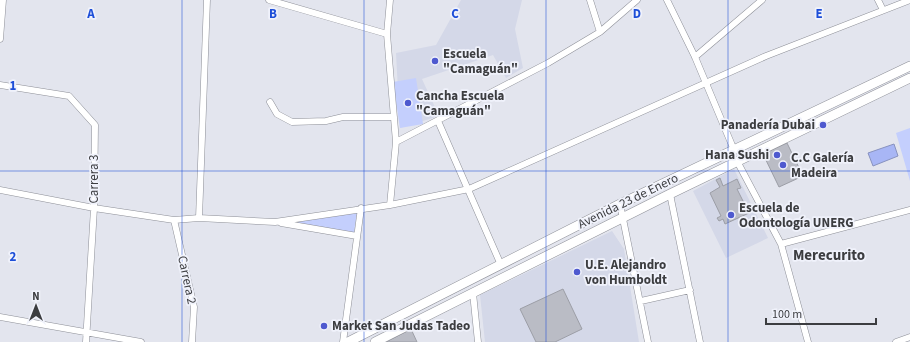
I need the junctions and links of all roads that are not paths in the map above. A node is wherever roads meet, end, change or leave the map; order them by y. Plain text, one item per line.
1 (3, 0) edge
2 (207, 0) edge
3 (269, 0) edge
4 (390, 0) edge
5 (590, 0) edge
6 (637, 0) edge
7 (667, 0) edge
8 (762, 0) edge
9 (878, 0) edge
10 (910, 0) edge
11 (883, 10) junction
12 (600, 32) junction
13 (387, 34) junction
14 (0, 39) edge
15 (695, 57) junction
16 (910, 66) edge
17 (910, 78) edge
18 (706, 83) junction
19 (0, 85) edge
20 (270, 102) dead end
21 (394, 117) junction
22 (438, 121) junction
23 (396, 142) junction
24 (734, 150) junction
25 (737, 161) junction
26 (469, 189) junction
27 (0, 190) edge
28 (670, 194) junction
29 (620, 204) junction
30 (390, 205) junction
31 (94, 208) junction
32 (361, 208) junction
33 (910, 210) edge
34 (200, 218) junction
35 (624, 218) junction
36 (174, 220) junction
37 (275, 222) junction
38 (357, 236) junction
39 (780, 244) junction
40 (501, 265) junction
41 (690, 290) junction
42 (473, 293) junction
43 (641, 301) junction
44 (0, 317) edge
45 (87, 332) junction
46 (910, 337) edge
47 (86, 342) edge
48 (142, 342) edge
49 (192, 342) edge
50 (343, 342) edge
51 (348, 342) edge
52 (375, 342) edge
53 (478, 342) edge
54 (648, 342) edge
55 (700, 342) edge
56 (808, 342) edge
57 (899, 342) edge

1 - 14 street
2 - 34 street
3 - 13 street
4 - 13 street
5 - 12 street
6 - 12 street
7 - 15 street
8 - 15 street
9 - 11 street
10 - 11 street
11 - 18 street
12 - 22 street
13 - 21 street
15 - 18 street
16 - 24 main road, Avenida 23 de Enero
17 - 25 main road, Avenida 23 de Enero
18 - 24 street
18 - 26 street
19 - 31 street, Carrera 3
20 - 21 street
21 - 23 street
22 - 23 street
22 - 26 street
23 - 30 street
24 - 29 main road, Avenida 23 de Enero
25 - 28 main road, Avenida 23 de Enero
25 - 39 street
26 - 30 street
26 - 40 street
27 - 31 street
28 - 35 main road, Avenida 23 de Enero
28 - 41 street
29 - 35 street
29 - 40 main road, Avenida 23 de Enero
30 - 32 street
31 - 36 street
31 - 45 street, Carrera 3
32 - 37 street
32 - 38 street
33 - 39 street
34 - 36 street
34 - 37 street
35 - 42 main road, Avenida 23 de Enero
35 - 43 street
36 - 49 street, Carrera 2
37 - 38 street
38 - 50 street
39 - 56 street
40 - 51 main road, Avenida 23 de Enero
41 - 43 street
41 - 55 street
42 - 52 main road, Avenida 23 de Enero
42 - 53 street
43 - 54 street
44 - 45 street
45 - 47 street, Carrera 3
45 - 48 street
46 - 57 street

